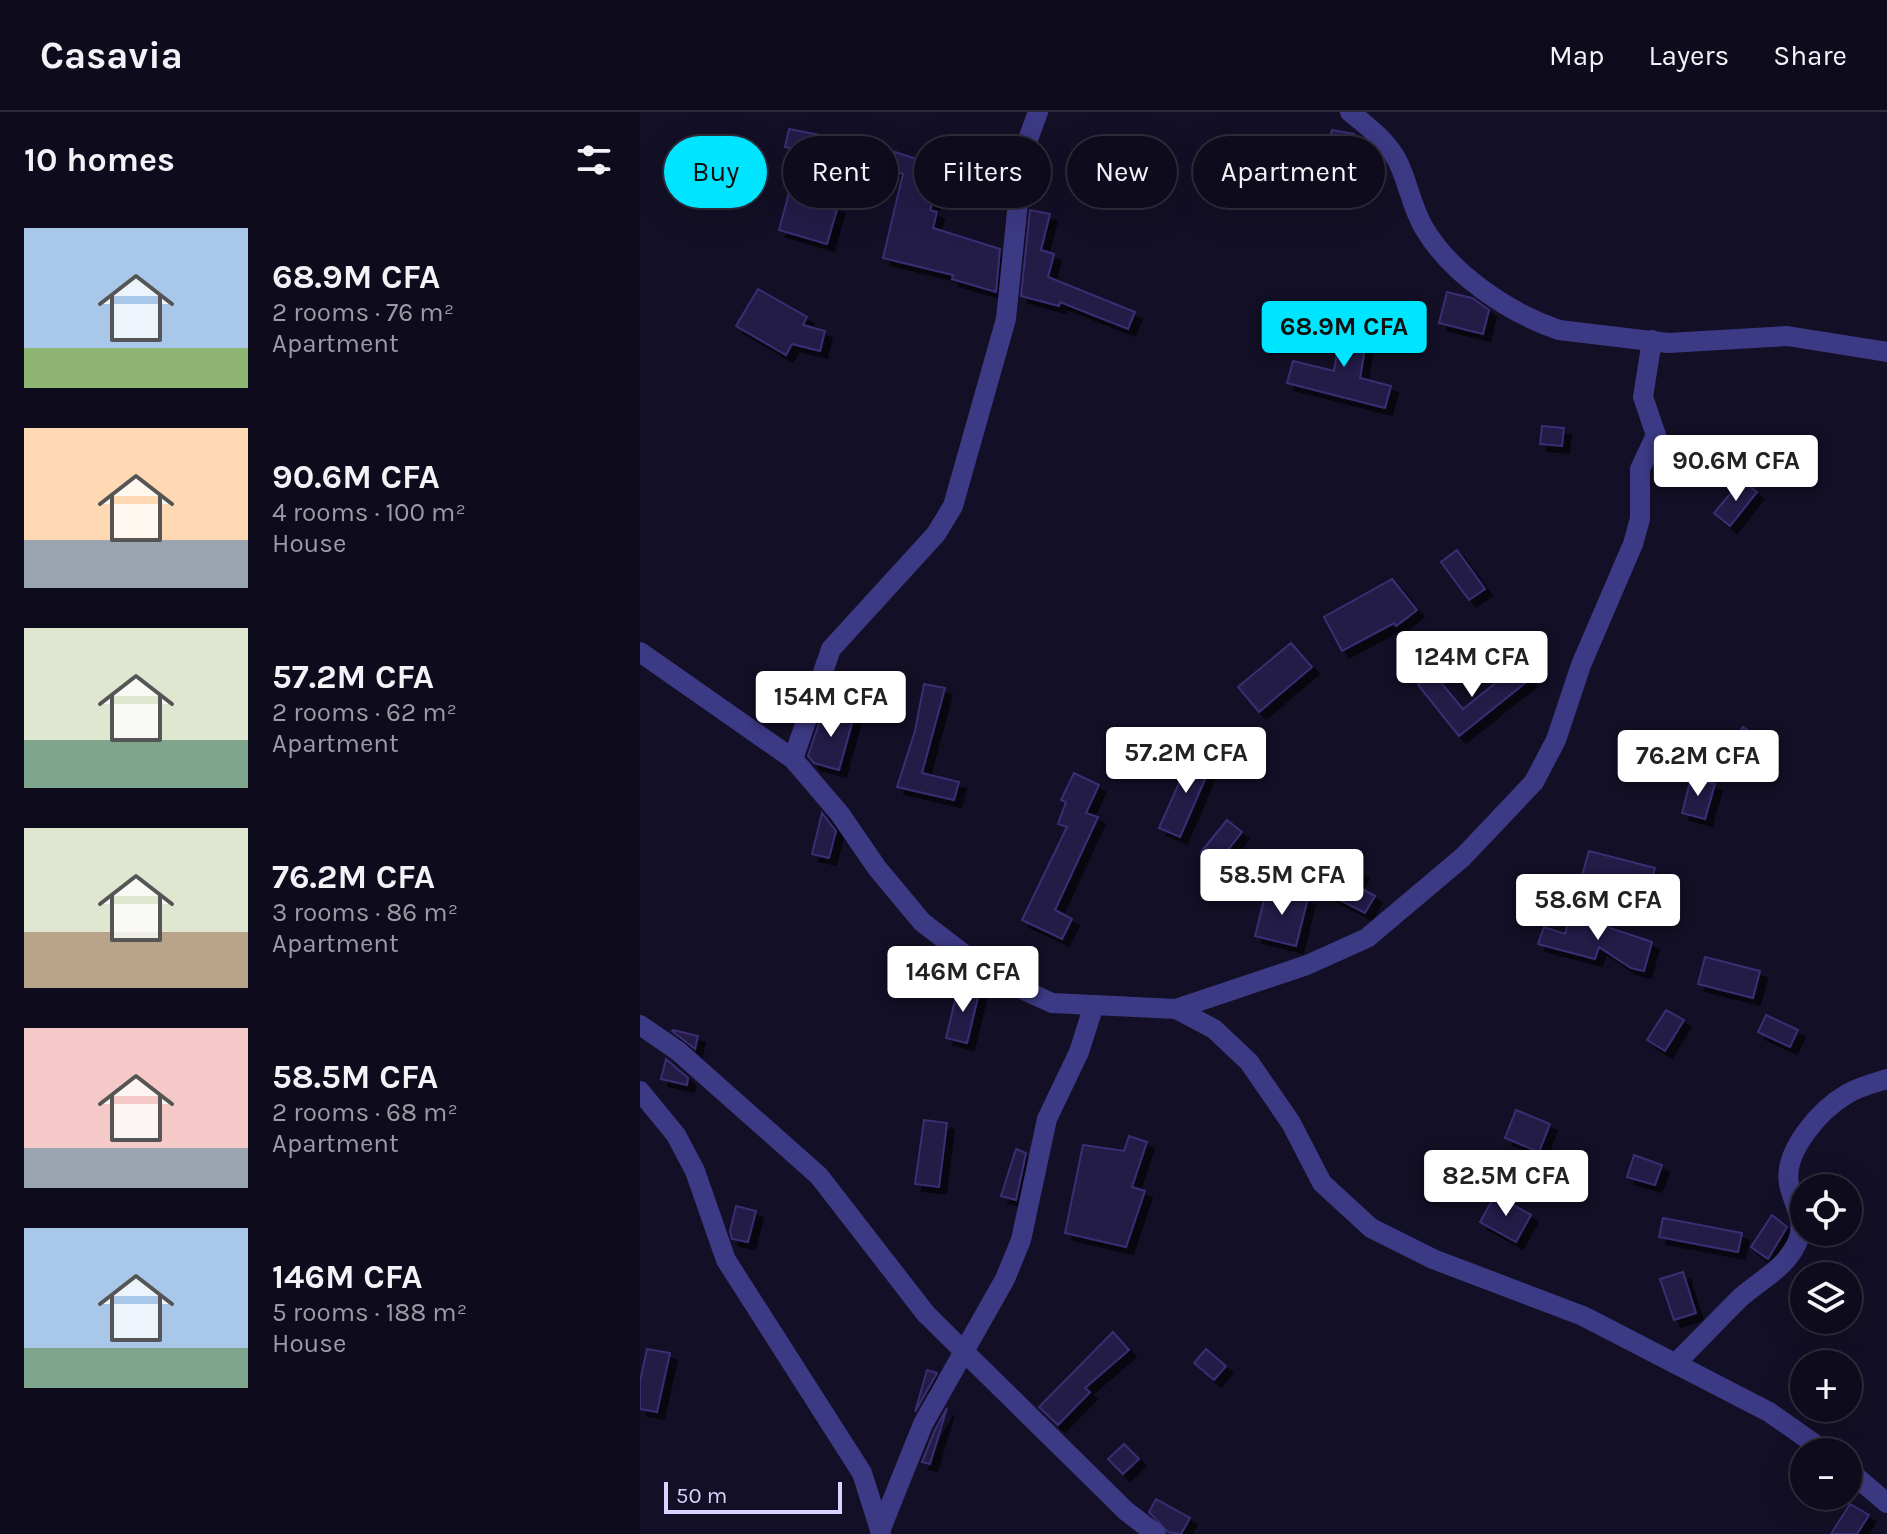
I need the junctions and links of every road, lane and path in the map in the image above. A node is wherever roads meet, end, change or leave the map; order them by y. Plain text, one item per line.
1 (1038, 112) edge
2 (1350, 112) edge
3 (1652, 340) junction
4 (1887, 352) edge
5 (640, 652) edge
6 (793, 759) junction
7 (1094, 1005) junction
8 (1176, 1009) junction
9 (640, 1025) edge
10 (1887, 1079) edge
11 (640, 1091) edge
12 (965, 1349) junction
13 (1675, 1364) junction
14 (1806, 1438) edge
15 (1862, 1482) edge
16 (1887, 1503) edge
17 (881, 1532) edge
18 (1156, 1534) edge

1 - 6 street
2 - 3 street
3 - 4 street
3 - 8 street
5 - 6 street
6 - 7 street
7 - 8 street
7 - 12 street
8 - 13 street
9 - 12 street
10 - 13 street
11 - 17 street
12 - 17 street
12 - 18 street
13 - 14 street
15 - 16 street

